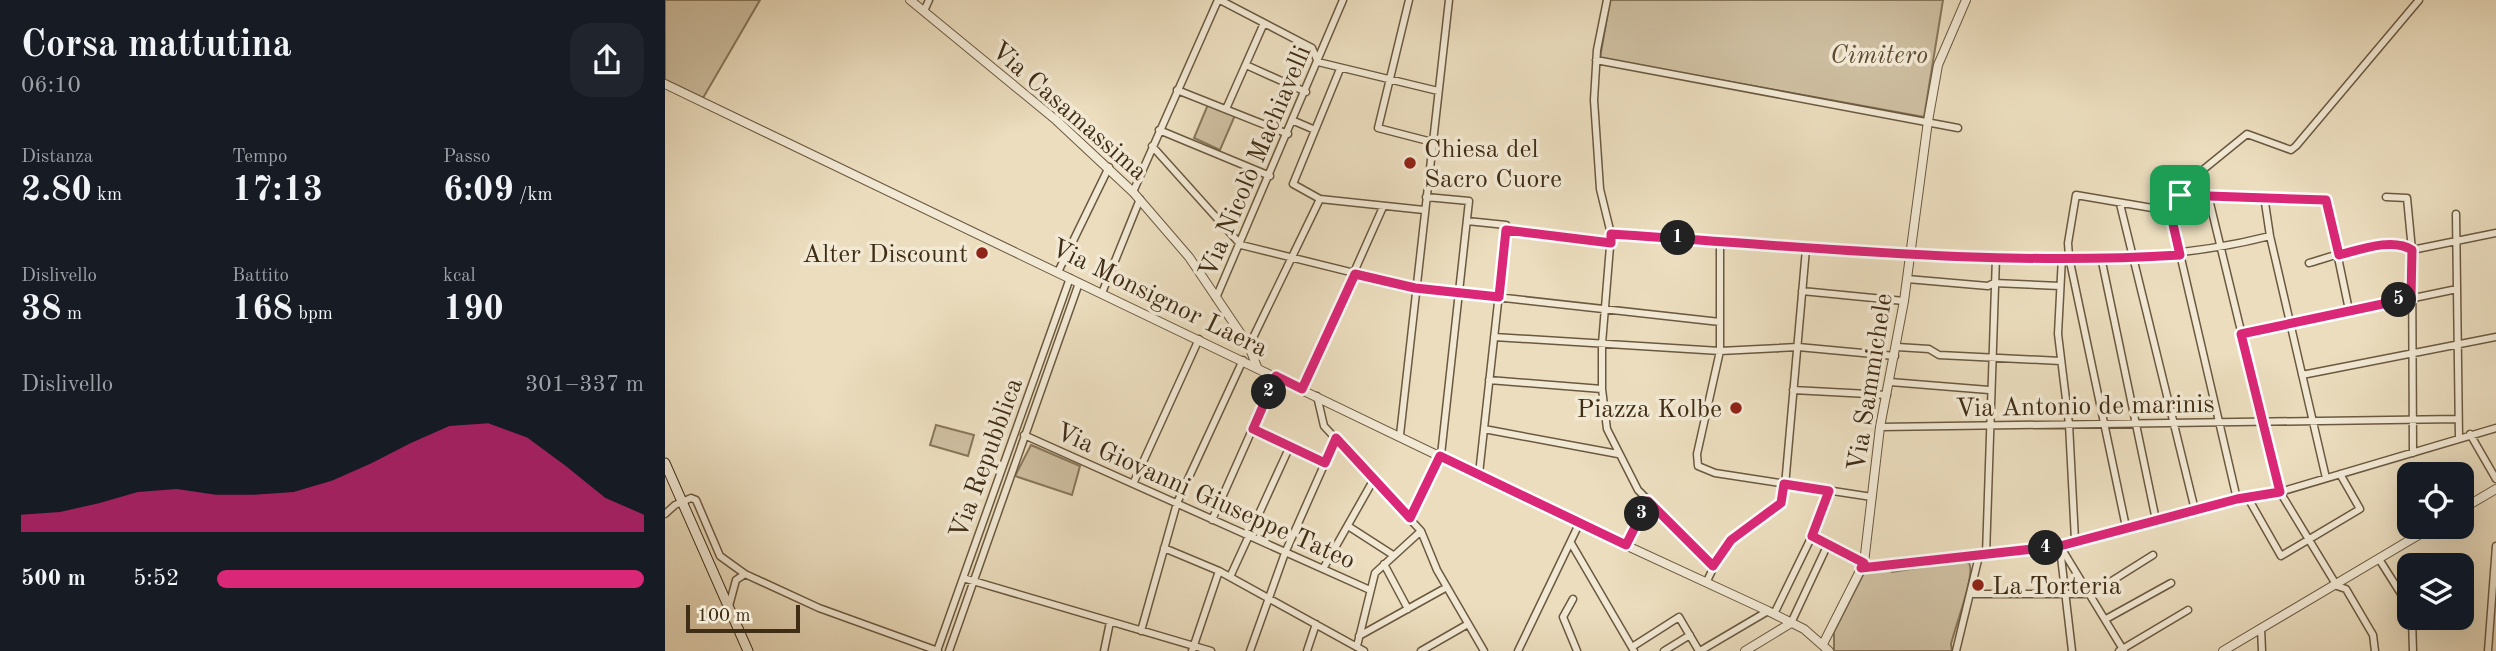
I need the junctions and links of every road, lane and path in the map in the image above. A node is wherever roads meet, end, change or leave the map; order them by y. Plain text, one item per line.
1 (910, 0) edge
2 (929, 0) edge
3 (1219, 0) edge
4 (1343, 0) edge
5 (1409, 0) edge
6 (1449, 0) edge
7 (1607, 0) edge
8 (1966, 0) edge
9 (2419, 0) edge
10 (924, 11) junction
11 (1264, 23) junction
12 (1597, 60) junction
13 (1318, 62) junction
14 (1246, 65) junction
15 (1340, 69) junction
16 (1391, 80) junction
17 (665, 84) edge
18 (1177, 89) junction
19 (1437, 91) junction
20 (1306, 92) junction
21 (1226, 109) junction
22 (1294, 121) junction
23 (1928, 121) junction
24 (1958, 128) dead end
25 (1315, 130) junction
26 (1159, 131) junction
27 (1288, 134) junction
28 (1432, 142) junction
29 (1152, 146) junction
30 (1109, 167) junction
31 (1270, 176) junction
32 (1133, 191) junction
33 (2180, 195) junction
34 (2209, 195) junction
35 (2264, 196) junction
36 (1426, 197) junction
37 (2385, 197) dead end
38 (1140, 199) junction
39 (1320, 199) junction
40 (2120, 204) junction
41 (1383, 207) junction
42 (1424, 210) junction
43 (2170, 211) junction
44 (2456, 214) dead end
45 (1467, 221) junction
46 (1506, 230) junction
47 (2496, 233) edge
48 (2270, 236) junction
49 (1611, 239) junction
50 (2456, 240) junction
51 (1720, 241) junction
52 (1241, 245) junction
53 (2221, 248) junction
54 (1806, 249) junction
55 (2412, 250) junction
56 (2180, 255) junction
57 (2339, 255) junction
58 (1910, 256) junction
59 (1996, 257) junction
60 (2065, 257) junction
61 (2101, 257) junction
62 (2135, 258) junction
63 (1292, 259) junction
64 (2309, 263) dead end
65 (1058, 272) junction
66 (1355, 274) junction
67 (1070, 278) junction
68 (1907, 279) junction
69 (1079, 283) junction
70 (1994, 283) junction
71 (2060, 286) junction
72 (1415, 288) junction
73 (2457, 289) junction
74 (1803, 292) junction
75 (1102, 293) junction
76 (1460, 293) junction
77 (1499, 297) junction
78 (1216, 298) junction
79 (2411, 298) junction
80 (1904, 301) junction
81 (1605, 309) junction
82 (2350, 310) junction
83 (1720, 321) junction
84 (2290, 322) junction
85 (2241, 334) junction
86 (1494, 337) junction
87 (2496, 337) edge
88 (1199, 340) junction
89 (1602, 344) junction
90 (2458, 344) junction
91 (1249, 346) junction
92 (1798, 347) junction
93 (1720, 351) junction
94 (1896, 351) junction
95 (2411, 354) junction
96 (1990, 357) junction
97 (1243, 360) junction
98 (2061, 361) junction
99 (1257, 367) junction
100 (2302, 375) junction
101 (1276, 376) junction
102 (1489, 380) junction
103 (1890, 382) junction
104 (1302, 389) junction
105 (1602, 389) junction
106 (1793, 390) junction
107 (1989, 390) junction
108 (1887, 395) junction
109 (1317, 396) junction
110 (2413, 419) junction
111 (2458, 419) junction
112 (2313, 422) junction
113 (2219, 423) junction
114 (2263, 423) junction
115 (2069, 424) junction
116 (2136, 424) junction
117 (2175, 424) junction
118 (1988, 425) junction
119 (2105, 425) junction
120 (1880, 427) junction
121 (2496, 428) edge
122 (1253, 429) junction
123 (1484, 429) junction
124 (1016, 431) junction
125 (2470, 434) junction
126 (1025, 435) junction
127 (1400, 435) junction
128 (1336, 438) junction
129 (2459, 438) junction
130 (1290, 446) junction
131 (2413, 453) junction
132 (1618, 454) junction
133 (1440, 456) junction
134 (665, 463) edge
135 (1325, 463) junction
136 (1479, 474) junction
137 (2340, 474) junction
138 (2326, 478) junction
139 (1374, 479) junction
140 (2496, 479) edge
141 (1133, 484) junction
142 (1784, 484) junction
143 (2496, 489) edge
144 (1829, 491) junction
145 (2280, 492) junction
146 (1871, 497) junction
147 (2248, 498) junction
148 (2237, 499) junction
149 (1648, 501) junction
150 (683, 502) junction
151 (2474, 502) edge
152 (1177, 503) junction
153 (2195, 510) junction
154 (665, 514) edge
155 (1410, 518) junction
156 (1212, 520) junction
157 (2156, 520) junction
158 (1579, 524) junction
159 (1348, 526) junction
160 (2126, 527) junction
161 (1421, 531) junction
162 (1249, 536) junction
163 (1812, 536) junction
164 (2413, 539) edge
165 (2075, 540) junction
166 (2309, 541) junction
167 (1571, 543) junction
168 (1828, 544) junction
169 (1626, 545) junction
170 (2060, 546) junction
171 (2496, 546) edge
172 (1164, 548) junction
173 (1285, 553) junction
174 (1393, 555) junction
175 (2153, 555) dead end
176 (1982, 556) junction
177 (2379, 559) junction
178 (1384, 564) junction
179 (1863, 565) junction
180 (1713, 566) junction
181 (1323, 569) junction
182 (1219, 571) junction
183 (745, 574) junction
184 (1230, 577) junction
185 (963, 578) junction
186 (974, 581) junction
187 (1707, 581) junction
188 (2171, 583) dead end
189 (2337, 586) junction
190 (1447, 587) junction
191 (2397, 587) edge
192 (1370, 590) junction
193 (2066, 593) junction
194 (1971, 594) junction
195 (2091, 594) junction
196 (1267, 597) junction
197 (1573, 599) dead end
198 (729, 608) junction
199 (1408, 609) junction
200 (2188, 610) dead end
201 (1771, 612) junction
202 (2106, 619) junction
203 (1110, 622) junction
204 (1791, 623) junction
205 (1316, 624) junction
206 (1468, 624) junction
207 (2262, 628) junction
208 (2412, 630) edge
209 (1141, 631) junction
210 (1690, 635) junction
211 (1359, 636) junction
212 (1357, 646) junction
213 (1193, 648) edge
214 (1826, 648) edge
215 (1633, 649) edge
216 (2122, 650) edge
217 (748, 651) edge
218 (937, 651) edge
219 (949, 651) edge
220 (1104, 651) edge
221 (1211, 651) edge
222 (1251, 651) edge
223 (1307, 651) edge
224 (1364, 651) edge
225 (1422, 651) edge
226 (1484, 651) edge
227 (1518, 651) edge
228 (1577, 651) edge
229 (1664, 651) edge
230 (1700, 651) edge
231 (1745, 651) edge
232 (1956, 651) edge
233 (2072, 651) edge
234 (2223, 651) edge
235 (2262, 651) edge
236 (2375, 651) edge
237 (2413, 651) edge
238 (2488, 651) edge

1 - 10 street, Via Casamassima
2 - 10 street
3 - 11 street
3 - 18 street
4 - 13 street, Via Nicolò Machiavelli
5 - 16 street
6 - 19 street
7 - 12 street
8 - 23 street, Via Sammichele
9 - 33 street
10 - 30 street, Via Casamassima
11 - 13 street
11 - 14 street
12 - 23 street
12 - 49 street
13 - 15 street
13 - 20 street, Via Nicolò Machiavelli
14 - 20 street
14 - 21 street
15 - 16 street
15 - 25 street
16 - 19 street
16 - 28 street
17 - 65 street, Via Monsignor Laera
18 - 21 street
18 - 26 street
19 - 28 street
20 - 22 street, Via Nicolò Machiavelli
21 - 27 street
22 - 25 street
22 - 27 street, Via Nicolò Machiavelli
23 - 24 street
23 - 58 street, Via Sammichele
25 - 39 street
26 - 29 street
26 - 31 street
27 - 31 street, Via Nicolò Machiavelli
28 - 36 street
29 - 32 street
29 - 52 street
30 - 32 street, Via Casamassima
30 - 65 street
31 - 52 street, Via Nicolò Machiavelli
32 - 38 street, Via Casamassima
33 - 34 street
33 - 43 street
34 - 35 street
34 - 53 street
35 - 48 street
35 - 57 street
36 - 42 street
36 - 45 street
37 - 55 street
38 - 75 street
38 - 78 street, Via Casamassima
39 - 41 street
39 - 63 street
40 - 43 street
40 - 60 street
40 - 62 street
41 - 42 street
41 - 66 street
42 - 72 street
43 - 56 street
44 - 50 street
45 - 46 street
45 - 76 street
46 - 49 street
46 - 77 street
47 - 50 street
48 - 53 street
48 - 84 street
49 - 51 street
49 - 81 street
50 - 55 street
50 - 73 street
51 - 54 street
51 - 83 street
52 - 63 street
52 - 78 street, Via Nicolò Machiavelli
53 - 56 street
53 - 85 street
54 - 58 street
54 - 74 street
55 - 57 street
55 - 79 street
56 - 62 street
56 - 113 street
57 - 64 street
57 - 82 street
58 - 59 street
58 - 68 street, Via Sammichele
59 - 60 street
59 - 70 street
60 - 61 street
60 - 71 street
60 - 119 street
61 - 62 street
61 - 116 street
62 - 117 street
63 - 66 street
63 - 91 street
65 - 67 street, Via Monsignor Laera
66 - 72 street
66 - 104 street
67 - 69 street, Via Monsignor Laera
67 - 124 street, Via Repubblica
68 - 70 street
68 - 80 street, Via Sammichele
69 - 75 street, Via Monsignor Laera
69 - 126 street, Via Repubblica
70 - 71 street
70 - 96 street
71 - 98 street
72 - 76 street
72 - 127 street
73 - 79 street
73 - 90 street
74 - 80 street
74 - 92 street
75 - 88 street, Via Monsignor Laera
76 - 77 street
76 - 133 street
77 - 81 street
77 - 86 street
78 - 91 street, Via Casamassima
79 - 82 street
79 - 95 street
80 - 94 street, Via Sammichele
81 - 83 street
81 - 89 street
82 - 84 street
83 - 93 street
84 - 85 street
84 - 100 street
85 - 114 street
86 - 89 street
86 - 102 street
87 - 90 street
88 - 97 street, Via Monsignor Laera
88 - 141 street
89 - 93 street
89 - 105 street
90 - 95 street
90 - 111 street
91 - 99 street, Via Casamassima
92 - 93 street
92 - 94 street
92 - 106 street
93 - 142 street
94 - 96 street
94 - 103 street, Via Sammichele
95 - 100 street
95 - 110 street
96 - 98 street
96 - 107 street
97 - 99 street, Via Monsignor Laera
97 - 152 street
98 - 115 street
99 - 101 street, Via Monsignor Laera
100 - 112 street
101 - 104 street, Via Monsignor Laera
101 - 122 street
102 - 105 street
102 - 123 street
103 - 107 street
103 - 108 street, Via Sammichele
104 - 109 street, Via Monsignor Laera
105 - 132 street
106 - 108 street
106 - 142 street
107 - 118 street
108 - 120 street, Via Sammichele
109 - 127 street, Via Monsignor Laera
109 - 128 street
110 - 111 street, Via Antonio de marinis
110 - 112 street, Via Antonio de marinis
110 - 131 street
111 - 129 street
112 - 114 street, Via Antonio de marinis
112 - 138 street
113 - 114 street, Via Antonio de marinis
113 - 117 street, Via Antonio de marinis
113 - 148 street
114 - 145 street
115 - 118 street, Via Antonio de marinis
115 - 119 street, Via Antonio de marinis
115 - 165 street
116 - 117 street, Via Antonio de marinis
116 - 119 street, Via Antonio de marinis
116 - 157 street
117 - 153 street
118 - 120 street, Via Antonio de marinis
118 - 176 street
119 - 160 street
120 - 146 street, Via Sammichele
121 - 125 street
122 - 130 street
122 - 156 street
123 - 132 street
123 - 136 street
124 - 126 street, Via Giovanni Giuseppe Tateo
124 - 185 street, Via Repubblica
125 - 129 street
125 - 140 street
126 - 141 street, Via Giovanni Giuseppe Tateo
126 - 186 street, Via Repubblica
127 - 133 street, Via Monsignor Laera
128 - 135 street
128 - 139 street
129 - 131 street
130 - 135 street
130 - 162 street
131 - 137 street
132 - 149 street
133 - 136 street, Via Monsignor Laera
133 - 155 street
134 - 150 main road
135 - 173 street
136 - 158 street, Via Monsignor Laera
137 - 138 street
137 - 166 street
138 - 145 street
139 - 155 street
139 - 159 street
141 - 152 street, Via Giovanni Giuseppe Tateo
142 - 144 street
142 - 180 street
143 - 151 street
144 - 146 street
144 - 163 street
145 - 147 street
145 - 166 street
146 - 179 street, Via Sammichele
147 - 148 street
147 - 166 street
148 - 153 street
149 - 169 street
149 - 180 street
150 - 154 street
150 - 183 street
150 - 198 main road
152 - 156 street, Via Giovanni Giuseppe Tateo
152 - 172 street
153 - 157 street
155 - 161 street
156 - 162 street, Via Giovanni Giuseppe Tateo
157 - 160 street
158 - 167 street
158 - 169 street, Via Monsignor Laera
159 - 174 street
159 - 181 street
160 - 165 street
161 - 174 street
161 - 190 street
162 - 173 street, Via Giovanni Giuseppe Tateo
162 - 184 street
163 - 168 street
163 - 201 street
164 - 177 street
165 - 170 street
166 - 189 street
167 - 215 street
167 - 227 street
168 - 179 street
168 - 204 street
169 - 187 street, Via Monsignor Laera
170 - 176 street
170 - 193 street
170 - 195 street
171 - 238 street
172 - 182 street
172 - 209 street
173 - 181 street, Via Giovanni Giuseppe Tateo
173 - 196 street
174 - 178 street
175 - 195 street
176 - 179 street
176 - 194 street
177 - 189 street
177 - 191 street
178 - 192 street
178 - 199 street
179 - 214 street
180 - 187 street
181 - 192 street, Via Giovanni Giuseppe Tateo
182 - 184 street
182 - 213 street
183 - 198 street
183 - 218 street
184 - 196 street
185 - 186 street
185 - 218 street, Via Repubblica
186 - 203 street
186 - 219 street, Via Repubblica
187 - 201 street, Via Monsignor Laera
188 - 202 street
189 - 207 street
189 - 236 street
190 - 199 street
190 - 206 street
192 - 211 street
193 - 194 street
193 - 195 street
193 - 233 street
194 - 232 street
195 - 202 street
196 - 205 street
196 - 222 street
197 - 228 street
198 - 217 main road
199 - 211 street
200 - 216 street
201 - 204 street, Via Monsignor Laera
201 - 230 street
202 - 216 street
203 - 209 street
203 - 220 street
204 - 214 street, Via Monsignor Laera
204 - 231 street
205 - 212 street
205 - 223 street
206 - 225 street
206 - 226 street
207 - 234 street
207 - 235 street
208 - 237 street
209 - 213 street
210 - 215 street
210 - 229 street
210 - 230 street
211 - 212 street
212 - 224 street
213 - 221 street

